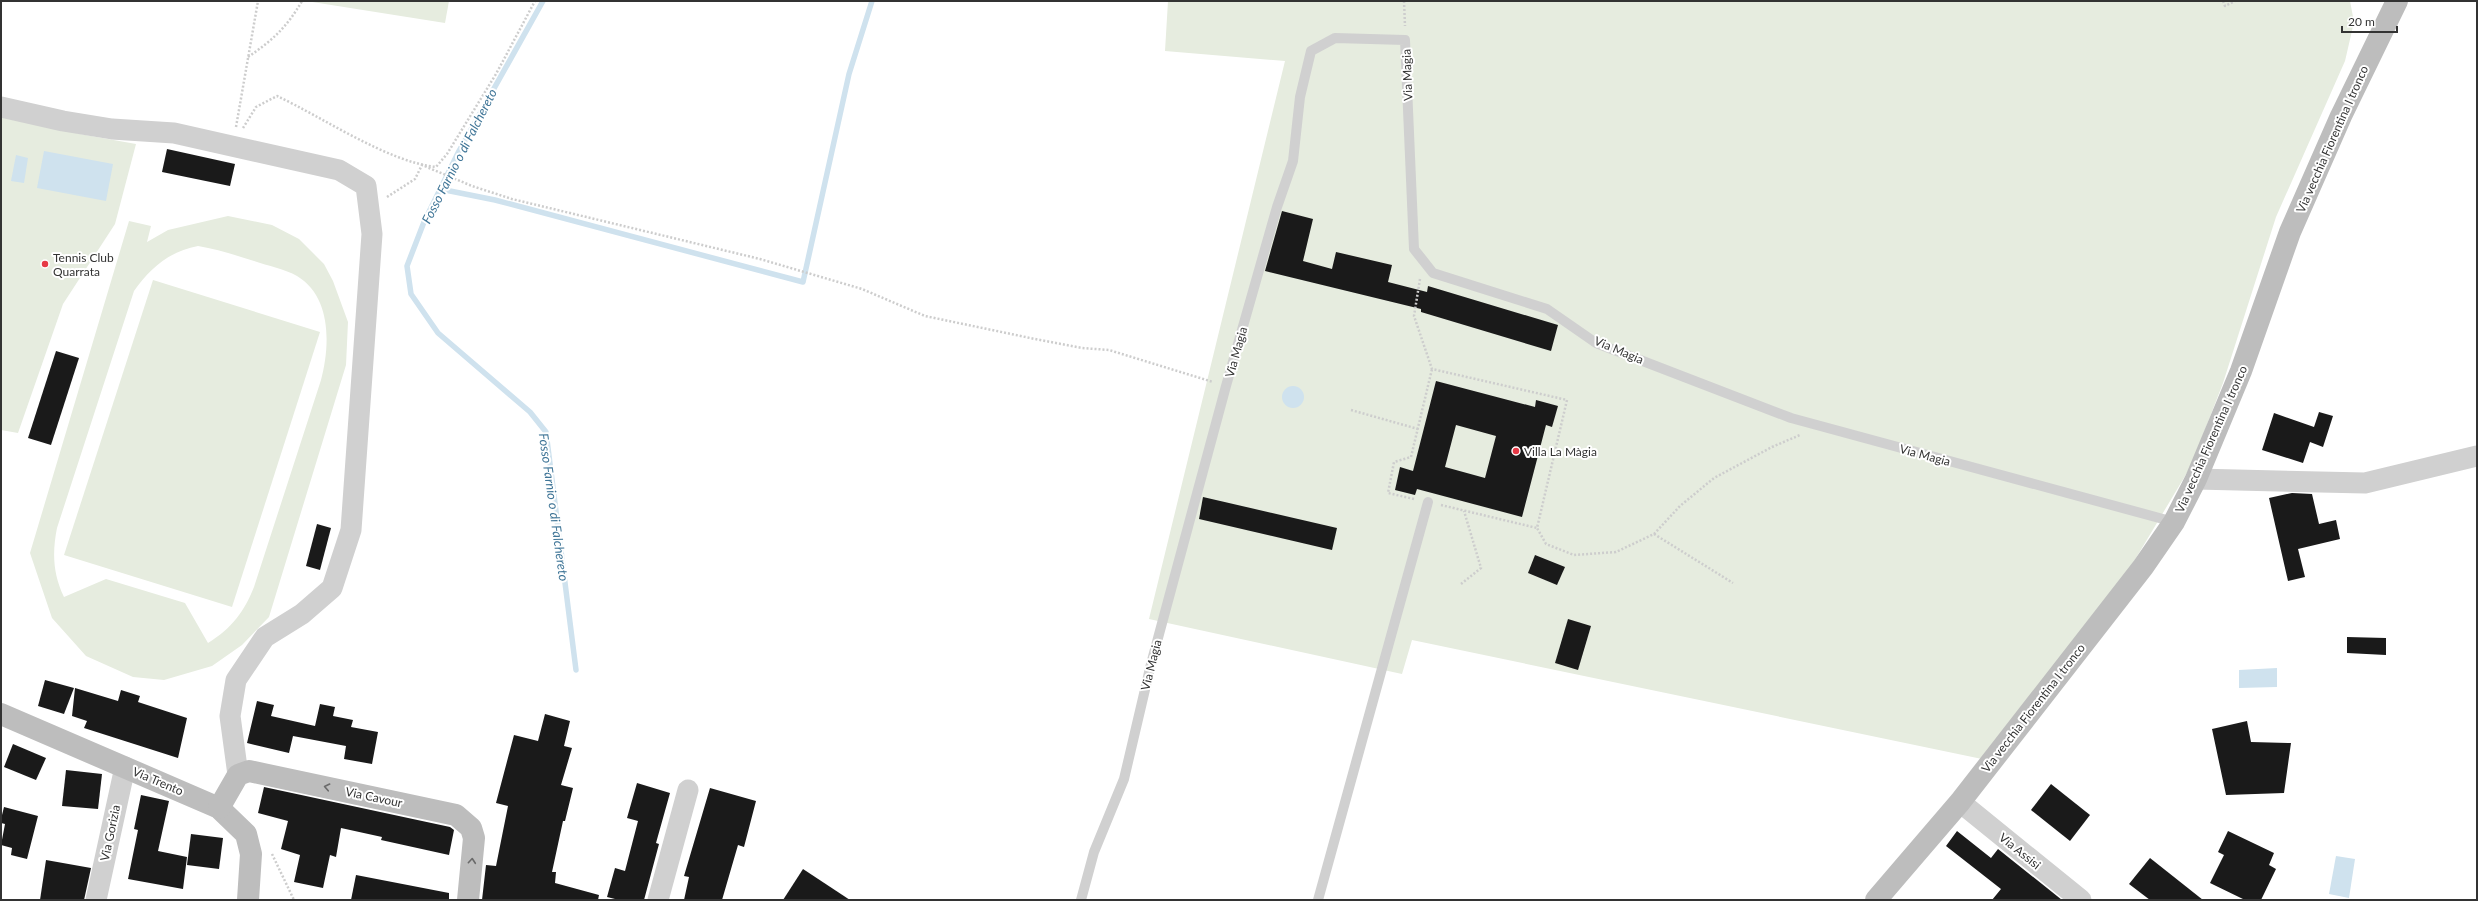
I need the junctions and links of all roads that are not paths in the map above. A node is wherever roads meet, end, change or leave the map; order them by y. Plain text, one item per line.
1 (2397, 1) edge
2 (1, 107) edge
3 (2477, 456) edge
4 (2196, 479) junction
5 (1428, 502) road end
6 (2174, 522) junction
7 (1, 714) edge
8 (125, 767) junction
9 (238, 775) junction
10 (688, 790) dead end
11 (1960, 802) junction
12 (219, 808) junction
13 (96, 900) edge
14 (248, 900) edge
15 (468, 900) edge
16 (658, 900) edge
17 (1081, 900) edge
18 (1318, 900) edge
19 (1876, 900) edge
20 (2081, 900) edge

1 - 4 street, Via vecchia Fiorentina I tronco
2 - 9 street
3 - 4 street
4 - 6 street, Via vecchia Fiorentina I tronco
5 - 18 lane
6 - 11 street, Via vecchia Fiorentina I tronco
6 - 17 lane, Via Magia
7 - 8 street, Via Trento
8 - 12 street, Via Trento
8 - 13 street, Via Gorizia
9 - 12 street
15 -> 9 street, Via Cavour
10 - 16 street
11 - 19 street, Via vecchia Fiorentina I tronco
11 - 20 street, Via Assisi
12 - 14 street, Via Trento

